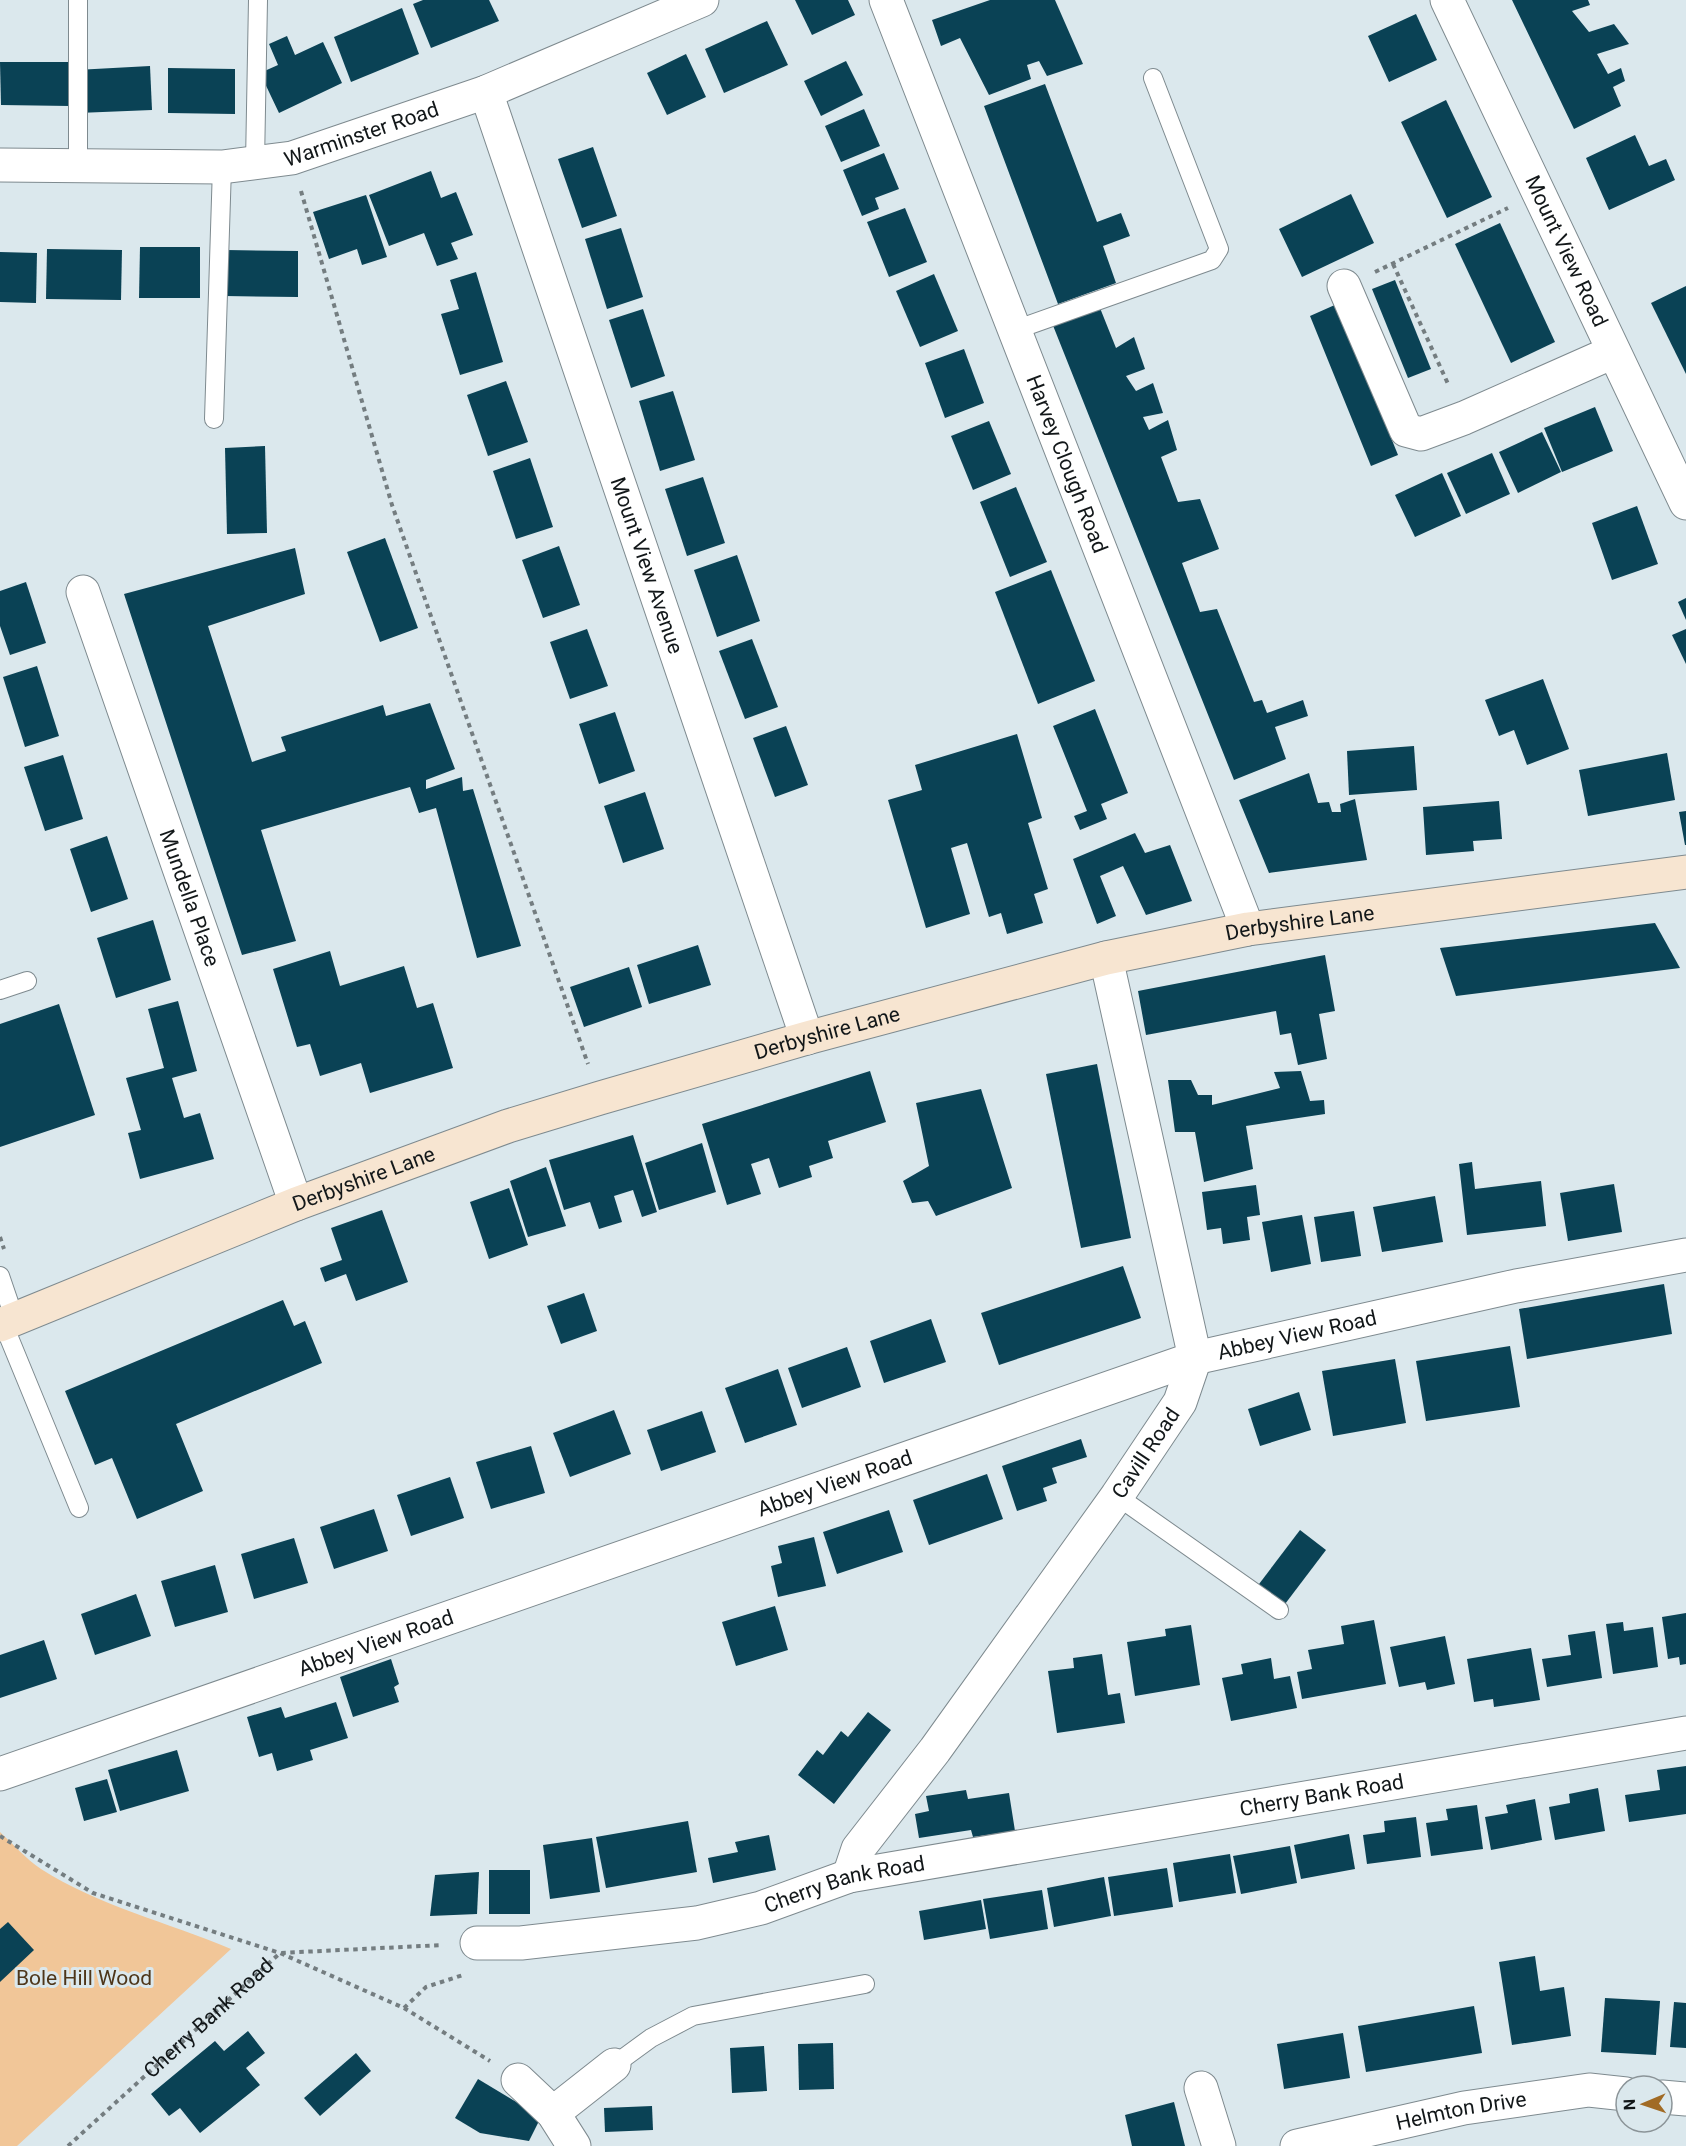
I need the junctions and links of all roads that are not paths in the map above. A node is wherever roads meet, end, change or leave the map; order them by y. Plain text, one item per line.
1 (78, 0) edge
2 (258, 0) edge
3 (702, 0) edge
4 (886, 0) edge
5 (1446, 0) edge
6 (1153, 78) dead end
7 (486, 92) junction
8 (255, 163) junction
9 (0, 165) edge
10 (78, 166) junction
11 (222, 167) junction
12 (1344, 286) road end
13 (1015, 330) junction
14 (1613, 352) junction
15 (214, 419) dead end
16 (1675, 451) edge
17 (1686, 502) edge
18 (83, 592) dead end
19 (1686, 872) edge
20 (1248, 929) junction
21 (1106, 958) junction
22 (27, 981) dead end
23 (0, 990) edge
24 (807, 1038) junction
25 (296, 1204) junction
26 (1686, 1255) edge
27 (0, 1276) edge
28 (6, 1323) edge
29 (1195, 1358) junction
30 (1117, 1496) junction
31 (79, 1508) dead end
32 (1279, 1610) dead end
33 (1686, 1733) edge
34 (0, 1774) edge
35 (849, 1876) junction
36 (477, 1943) road end
37 (865, 1984) dead end
38 (614, 2065) joint
39 (518, 2080) dead end
40 (1201, 2088) dead end
41 (1614, 2093) edge
42 (553, 2113) junction
43 (574, 2146) edge
44 (1219, 2146) edge
45 (1297, 2146) edge

1 - 10 lane
2 - 8 lane
3 - 7 street, Warminster Road
4 - 13 street, Harvey Clough Road
5 - 14 street, Mount View Road
6 - 13 lane
7 - 8 street, Warminster Road
7 - 24 street, Mount View Avenue
8 - 11 street, Warminster Road
9 - 10 street, Warminster Road
10 - 11 street, Warminster Road
11 - 15 lane
12 - 14 street
13 - 20 street, Harvey Clough Road
14 - 16 street, Mount View Road
16 - 17 street, Mount View Road
18 - 25 street, Mundella Place
19 - 20 street, Derbyshire Lane
20 - 21 street, Derbyshire Lane
21 - 24 street, Derbyshire Lane
21 - 29 street
22 - 23 lane
24 - 25 street, Derbyshire Lane
25 - 28 street, Derbyshire Lane
26 - 29 street, Abbey View Road
27 - 28 lane
28 - 31 lane
29 - 30 street, Cavill Road
29 - 34 street, Abbey View Road
30 - 32 lane
30 - 35 street, Cavill Road
33 - 35 street, Cherry Bank Road
35 - 36 street, Cherry Bank Road
37 - 38 lane
38 - 42 street
39 - 42 street
40 - 44 street
41 - 45 street, Helmton Drive
42 - 43 street

